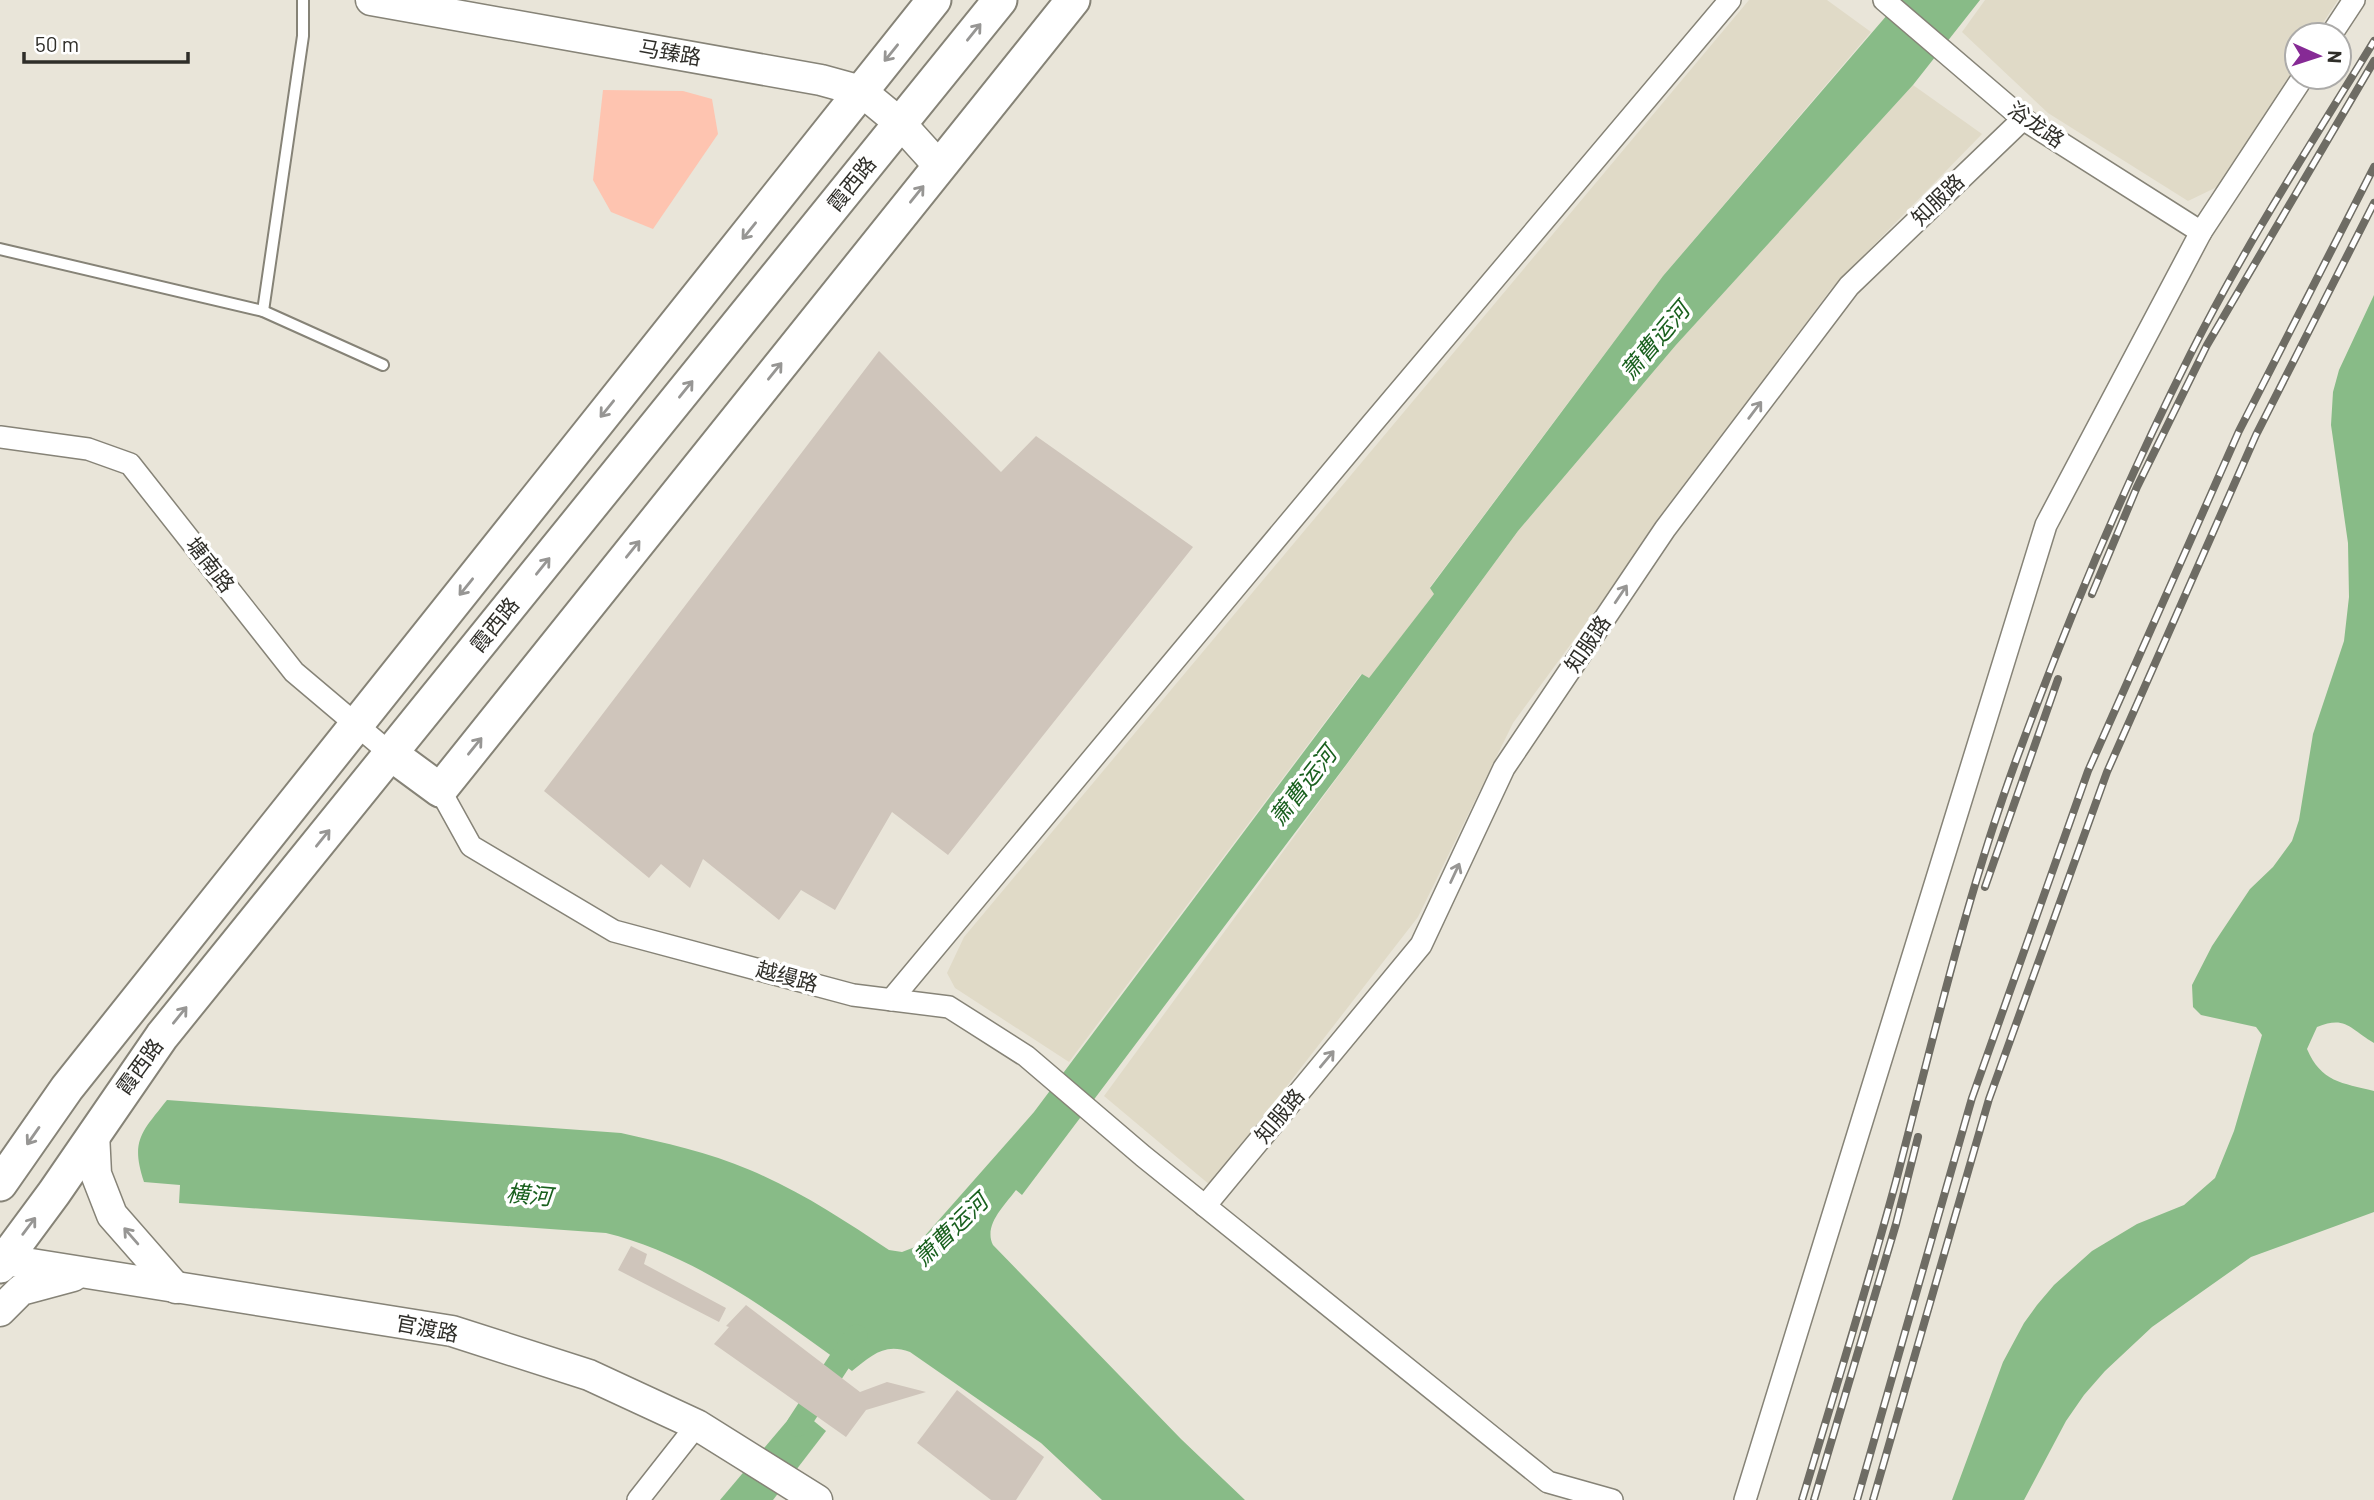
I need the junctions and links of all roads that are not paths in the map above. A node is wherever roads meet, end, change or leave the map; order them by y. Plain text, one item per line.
1 (303, 0) edge
2 (371, 0) edge
3 (934, 0) edge
4 (1000, 0) edge
5 (1073, 0) edge
6 (1730, 0) edge
7 (1884, 0) edge
8 (2354, 0) edge
9 (2340, 21) edge
10 (861, 91) junction
11 (2294, 91) edge
12 (2023, 119) junction
13 (901, 124) junction
14 (939, 166) junction
15 (2202, 232) junction
16 (0, 249) edge
17 (263, 311) junction
18 (383, 365) dead end
19 (0, 438) edge
20 (356, 724) junction
21 (391, 754) junction
22 (440, 790) junction
23 (891, 1000) junction
24 (93, 1133) junction
25 (0, 1184) edge
26 (1205, 1206) junction
27 (1, 1262) edge
28 (85, 1273) junction
29 (176, 1288) junction
30 (0, 1311) edge
31 (697, 1425) junction
32 (800, 1496) edge
33 (638, 1500) edge
34 (1612, 1500) edge
35 (1745, 1500) edge

1 - 17 lane
2 - 10 street, 马臻路
3 -> 10 main road, 霞西路
13 -> 4 main road, 霞西路
5 - 14 main road
6 - 23 street
7 - 12 street, 浴龙路
8 - 9 street
10 - 13 street, 马臻路
10 -> 20 main road, 霞西路
11 - 15 street
12 - 15 street, 浴龙路
26 -> 12 street, 知服路
13 - 14 street, 马臻路
21 -> 13 main road, 霞西路
22 -> 14 main road
15 - 35 street
16 - 17 lane
17 - 18 lane
19 - 20 street, 塘南路
20 - 21 street, 塘南路
20 -> 25 main road, 霞西路
21 - 22 main road
24 -> 21 main road, 霞西路
22 - 23 street, 越缦路
23 - 26 street, 越缦路
27 -> 24 main road, 霞西路
29 -> 24 street
26 - 34 street, 越缦路
27 - 28 street, 官渡路
28 - 29 street, 官渡路
28 - 30 street
29 - 31 street, 官渡路
31 - 32 street, 官渡路
31 - 33 street

